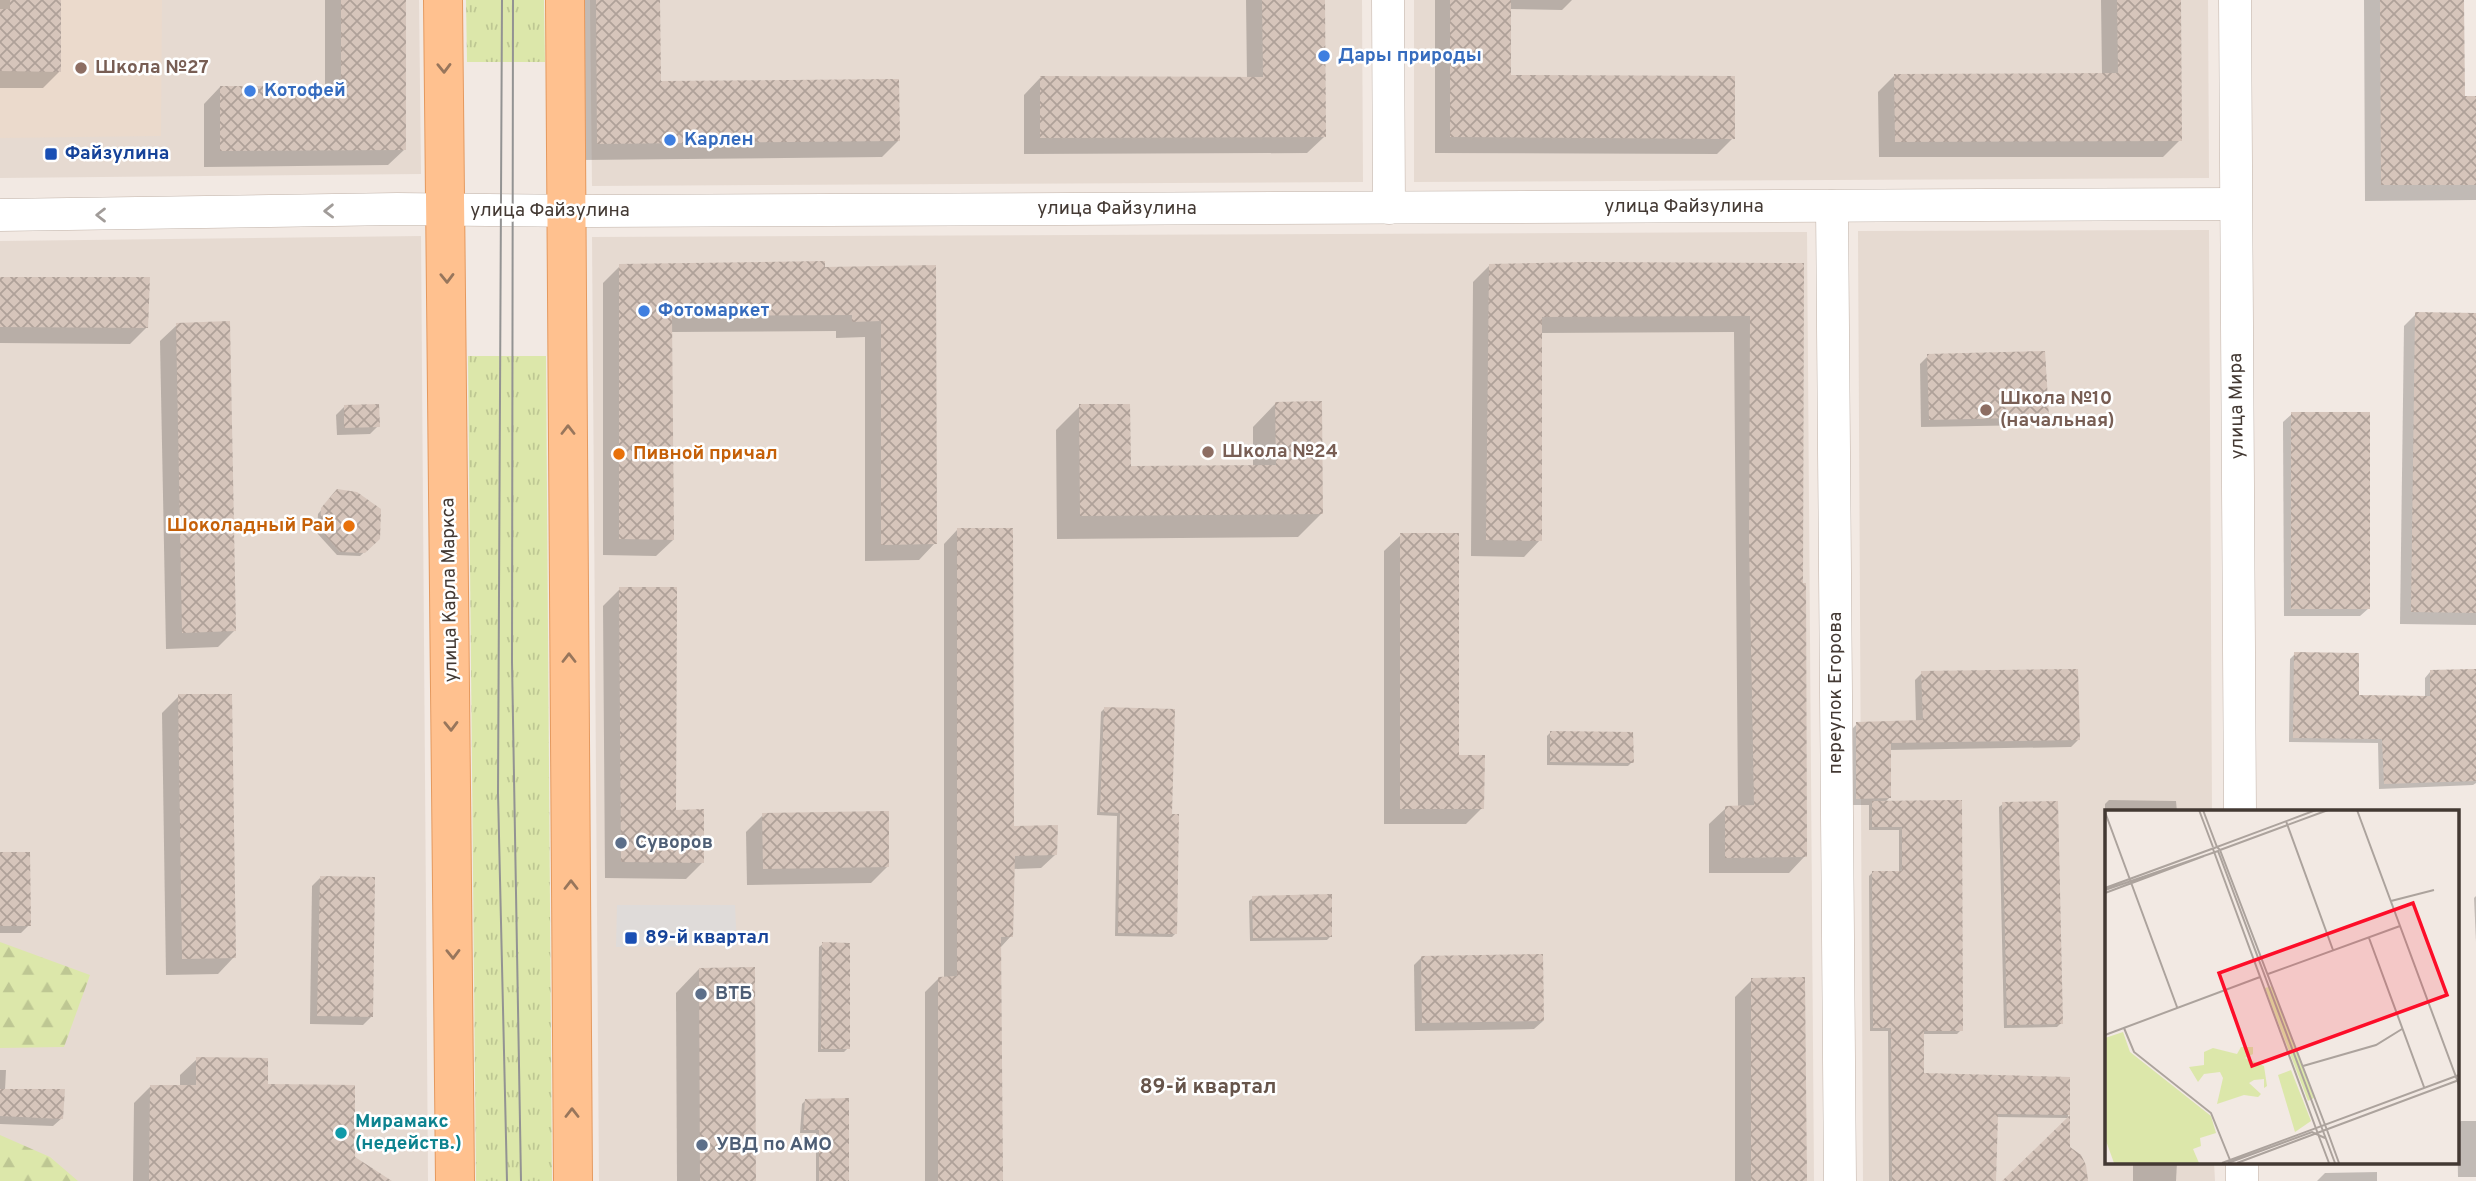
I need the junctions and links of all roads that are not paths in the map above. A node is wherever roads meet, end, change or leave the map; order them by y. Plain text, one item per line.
1 (443, 0) edge
2 (565, 0) edge
3 (1388, 0) edge
4 (2235, 0) edge
5 (2235, 204) junction
6 (1832, 206) junction
7 (1389, 208) junction
8 (447, 210) junction
9 (566, 211) junction
10 (0, 215) edge
11 (2241, 810) edge
12 (455, 1181) edge
13 (573, 1181) edge
14 (1840, 1181) edge

1 -> 8 main road, улица Карла Маркса
2 - 9 main road
3 - 7 street
4 - 5 street, улица Мира
5 - 6 street, улица Файзулина
5 - 11 street, улица Мира
6 - 7 street, улица Файзулина
6 - 14 street, переулок Егорова
7 - 9 street, улица Файзулина
8 - 9 street, улица Файзулина
8 -> 10 street, улица Файзулина
8 -> 12 main road, улица Карла Маркса
13 -> 9 main road

